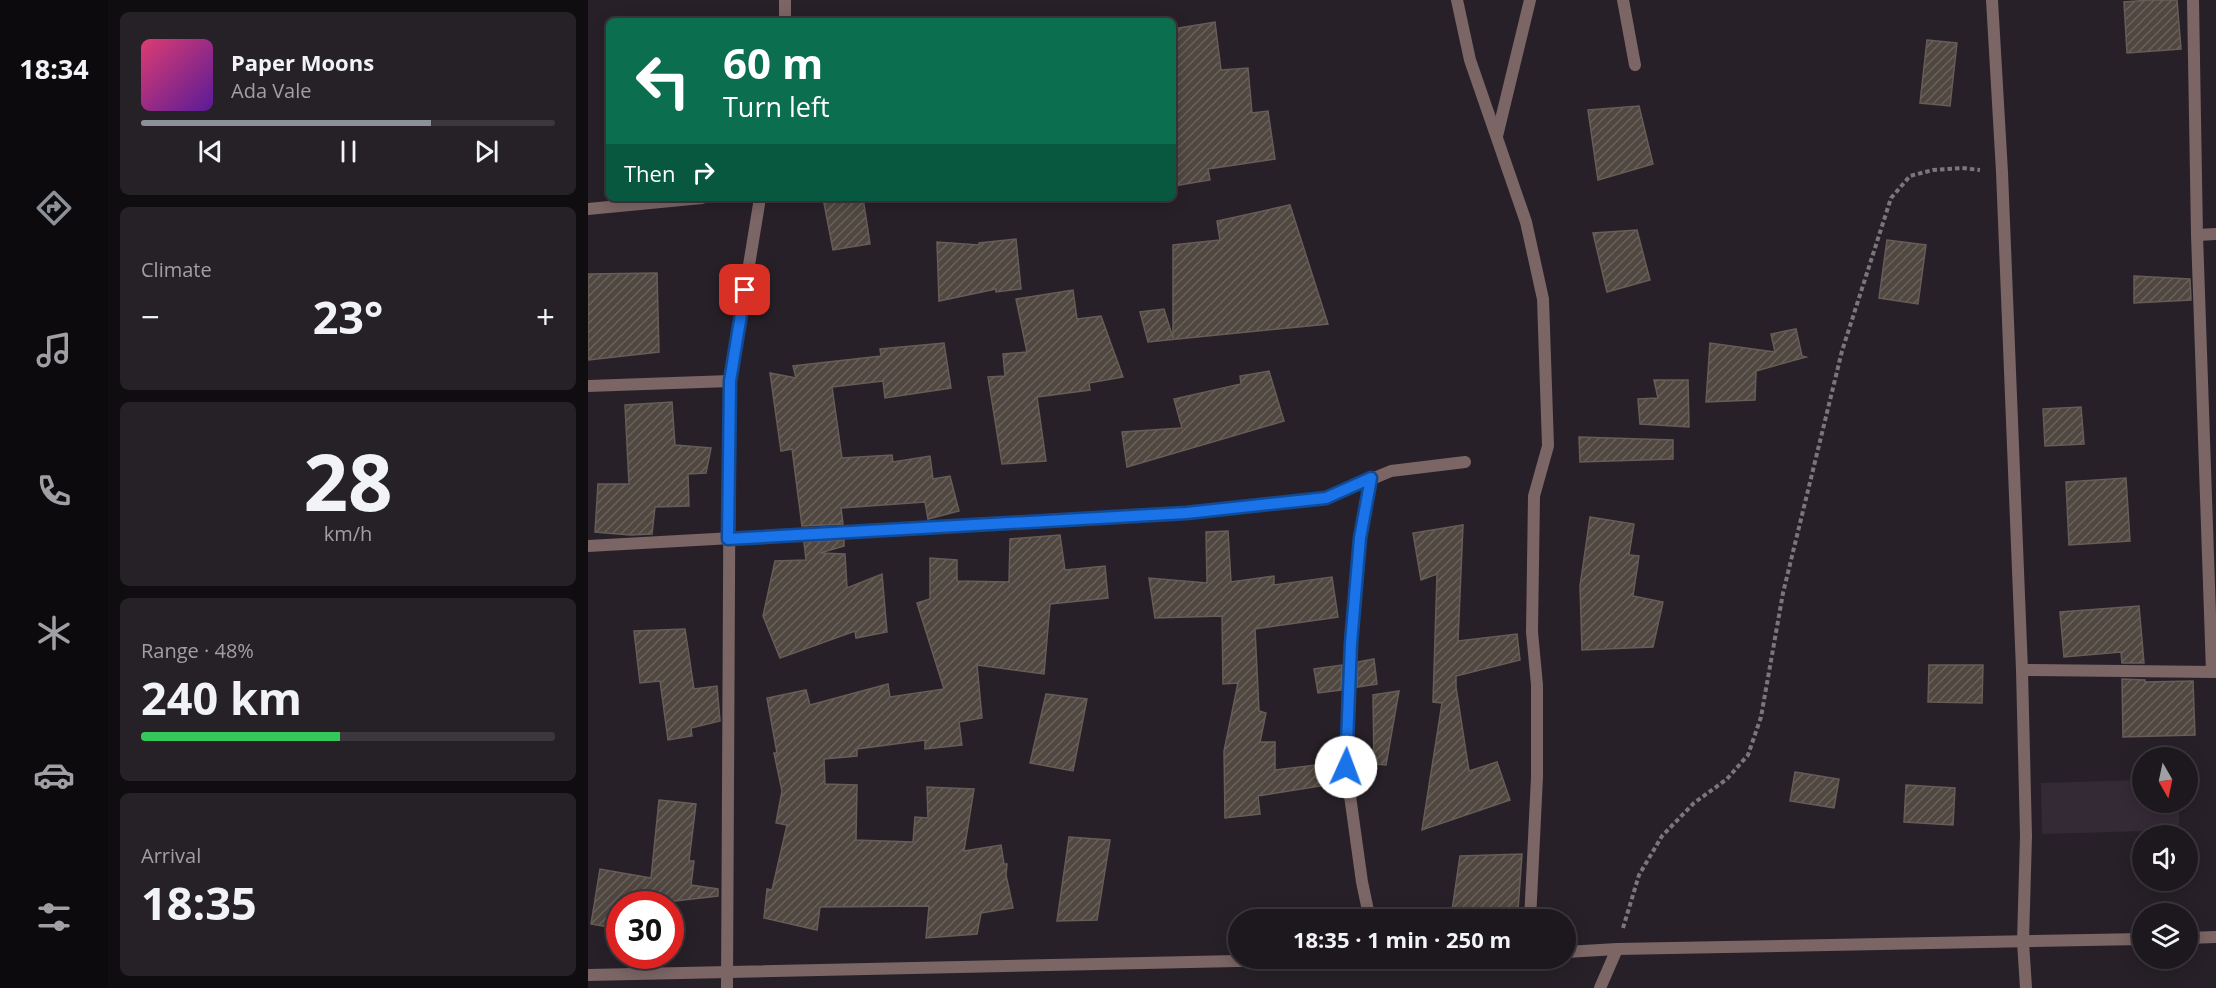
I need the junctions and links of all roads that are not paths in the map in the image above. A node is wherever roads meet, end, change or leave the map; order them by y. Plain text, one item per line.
1 (785, 0) edge
2 (1457, 0) edge
3 (1530, 0) edge
4 (1623, 0) edge
5 (1992, 0) edge
6 (2193, 0) edge
7 (785, 18) edge
8 (1635, 65) dead end
9 (1496, 136) junction
10 (671, 201) edge
11 (760, 201) edge
12 (588, 209) edge
13 (2216, 234) edge
14 (2197, 235) junction
15 (730, 381) junction
16 (588, 386) edge
17 (1465, 462) dead end
18 (1371, 478) junction
19 (728, 539) junction
20 (588, 546) edge
21 (2022, 670) junction
22 (2214, 672) edge
23 (1368, 909) edge
24 (1531, 909) edge
25 (2216, 937) edge
26 (2198, 938) edge
27 (2132, 939) edge
28 (2023, 942) junction
29 (1617, 949) junction
30 (1576, 951) edge
31 (1228, 962) edge
32 (727, 973) junction
33 (588, 975) edge
34 (727, 988) edge
35 (1600, 988) edge
36 (2026, 988) edge

1 - 7 street
2 - 9 street
3 - 9 street
4 - 8 street
5 - 21 street
6 - 14 street
9 - 24 street
10 - 12 street
11 - 15 street
13 - 14 street
14 - 22 street
15 - 16 street
15 - 19 street
17 - 18 street
18 - 19 street
18 - 23 street
19 - 20 street
19 - 32 street
21 - 22 street
21 - 28 street
25 - 26 street
27 - 28 street
28 - 29 street
28 - 36 street
29 - 30 street
29 - 35 street
31 - 32 street
32 - 33 street
32 - 34 street

